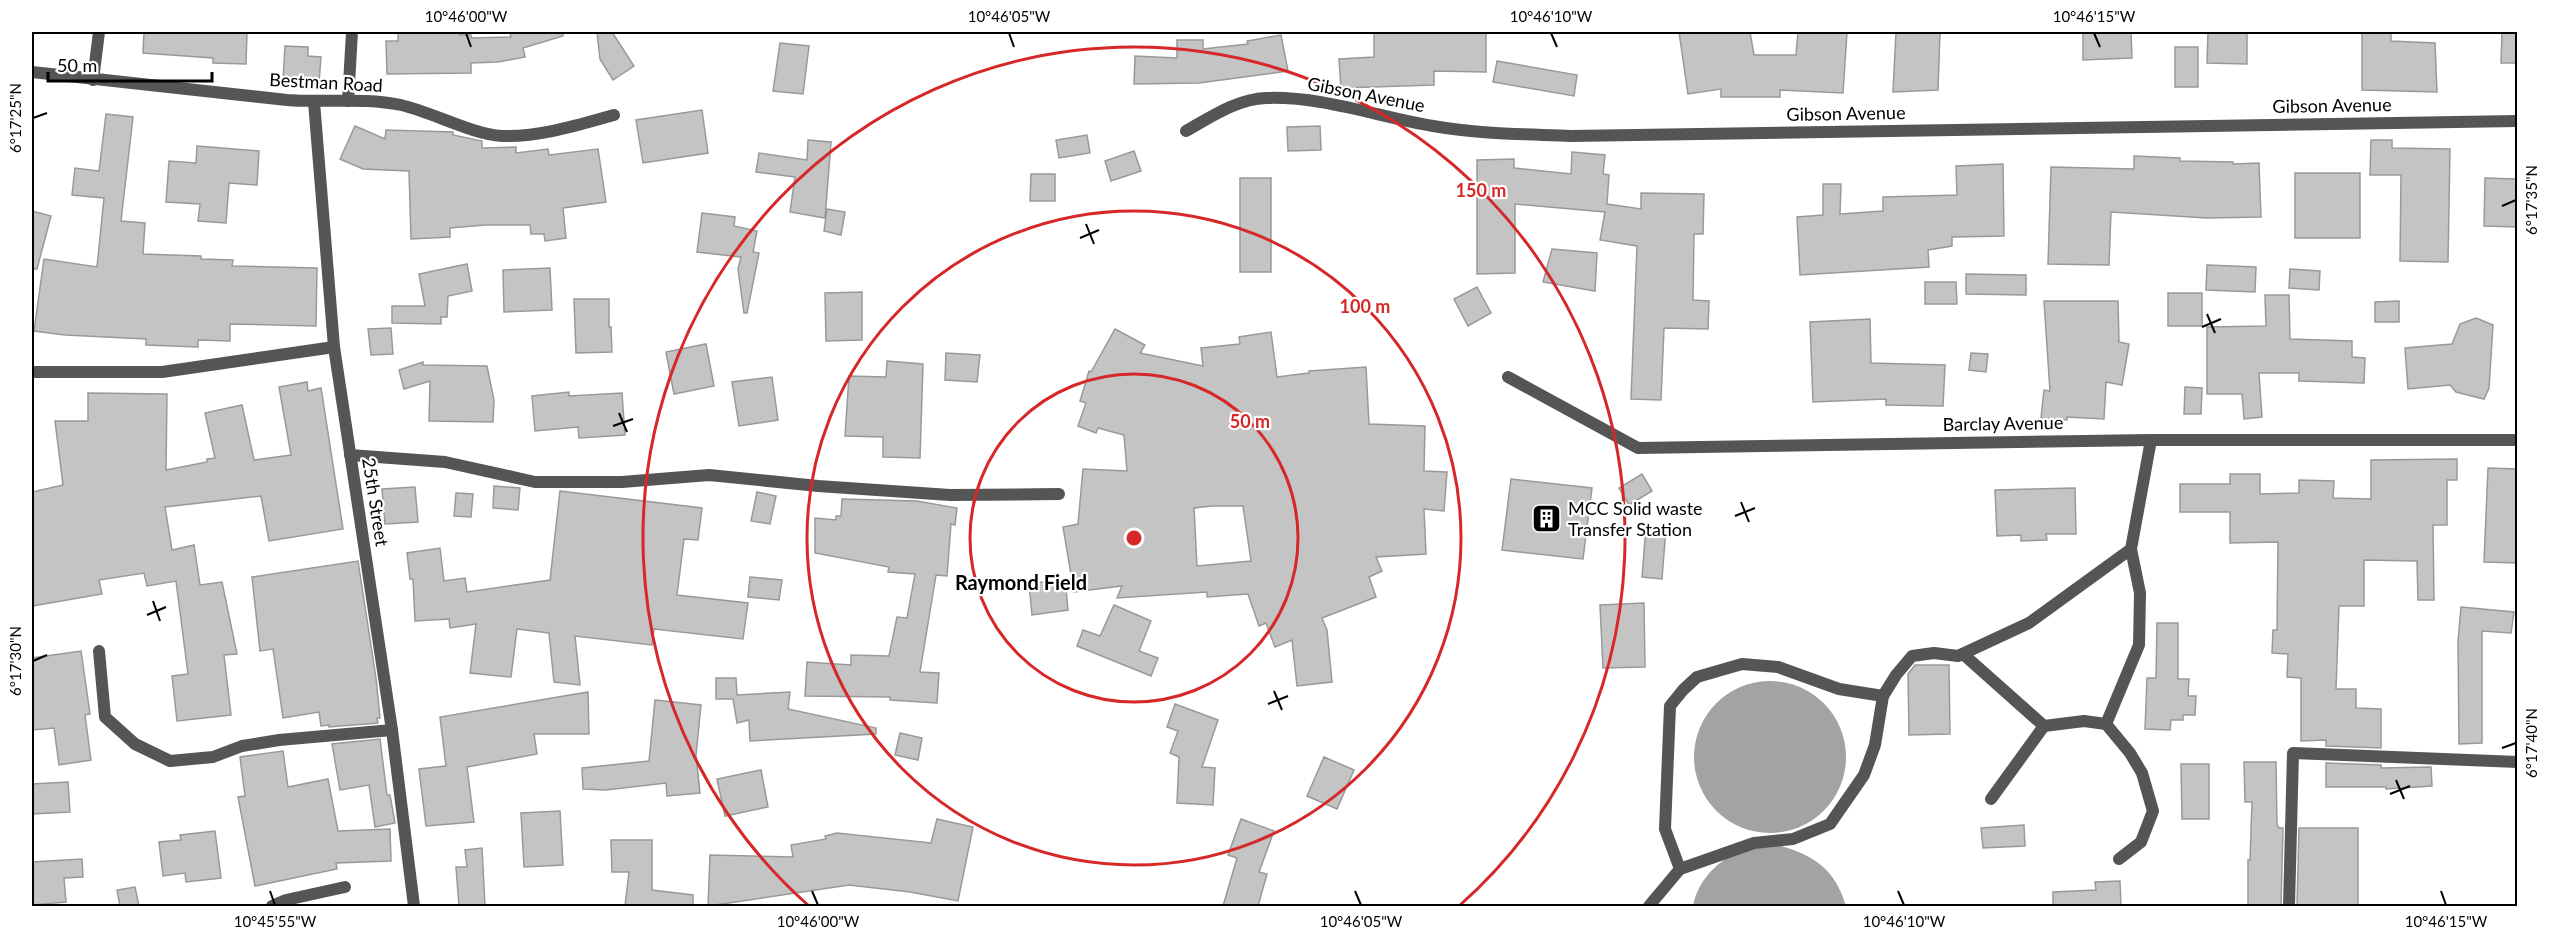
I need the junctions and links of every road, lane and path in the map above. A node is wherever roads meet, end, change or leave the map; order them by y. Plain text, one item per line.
1 (99, 32) edge
2 (351, 32) edge
3 (32, 72) edge
4 (93, 80) junction
5 (348, 101) junction
6 (314, 102) junction
7 (614, 115) dead end
8 (2517, 121) edge
9 (1186, 131) dead end
10 (334, 347) junction
11 (32, 372) edge
12 (1508, 377) dead end
13 (2151, 440) junction
14 (2517, 440) edge
15 (350, 454) junction
16 (1059, 494) dead end
17 (2131, 549) junction
18 (99, 651) dead end
19 (1963, 654) junction
20 (1883, 696) junction
21 (2106, 724) junction
22 (2043, 726) junction
23 (392, 730) junction
24 (2517, 762) edge
25 (1991, 798) dead end
26 (2119, 859) dead end
27 (1680, 868) junction
28 (345, 887) dead end
29 (272, 906) edge
30 (414, 906) edge
31 (1649, 906) edge
32 (2289, 906) edge

1 - 4 street
2 - 5 street
3 - 4 street, Bestman Road
4 - 6 street, Bestman Road
5 - 6 street, Bestman Road
5 - 7 street, Bestman Road
6 - 10 street, 25th Street
8 - 9 street, Gibson Avenue
10 - 11 street
10 - 15 street, 25th Street
12 - 13 street, Barclay Avenue
13 - 14 street, Barclay Avenue
13 - 17 street
15 - 16 street
15 - 23 street, 25th Street
17 - 19 street
17 - 21 street
18 - 23 street
19 - 20 street
19 - 22 street
20 - 27 street
20 - 27 street
21 - 22 street
21 - 26 street
22 - 25 street
23 - 30 street, 25th Street
24 - 32 street
27 - 31 street
28 - 29 street

